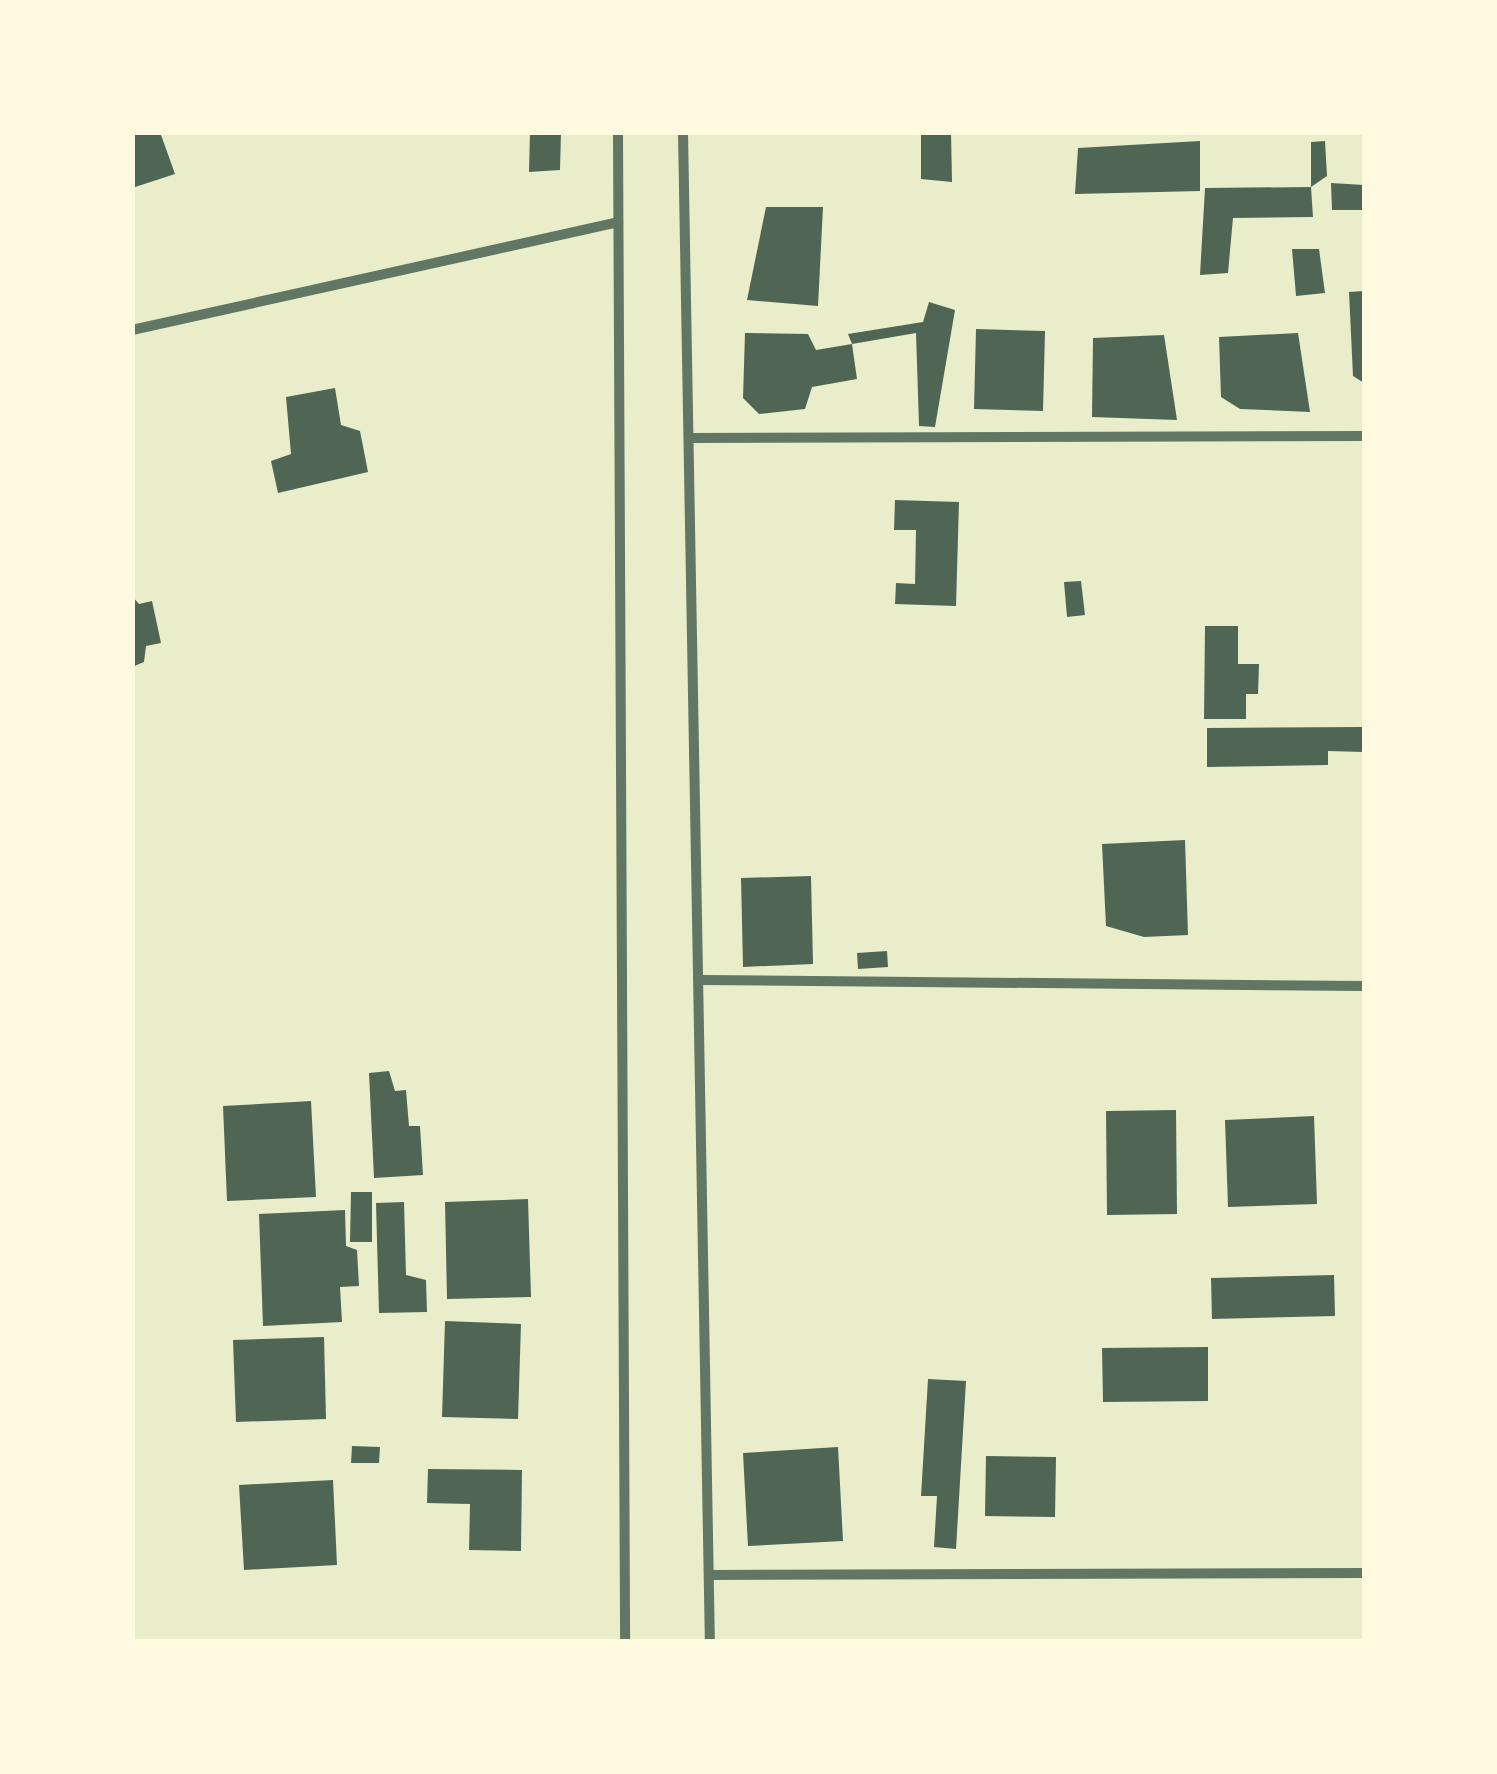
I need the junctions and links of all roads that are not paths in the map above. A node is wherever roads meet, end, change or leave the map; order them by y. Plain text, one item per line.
1 (618, 132) edge
2 (684, 132) edge
3 (618, 222) junction
4 (132, 330) edge
5 (1364, 436) edge
6 (690, 438) junction
7 (701, 980) junction
8 (1364, 986) edge
9 (1364, 1573) edge
10 (709, 1575) junction
11 (625, 1642) edge
12 (710, 1642) edge

1 - 3 street
2 - 6 street
3 - 4 street
3 - 11 street
5 - 6 street
6 - 7 street
7 - 8 street
7 - 10 street
9 - 10 street
10 - 12 street

